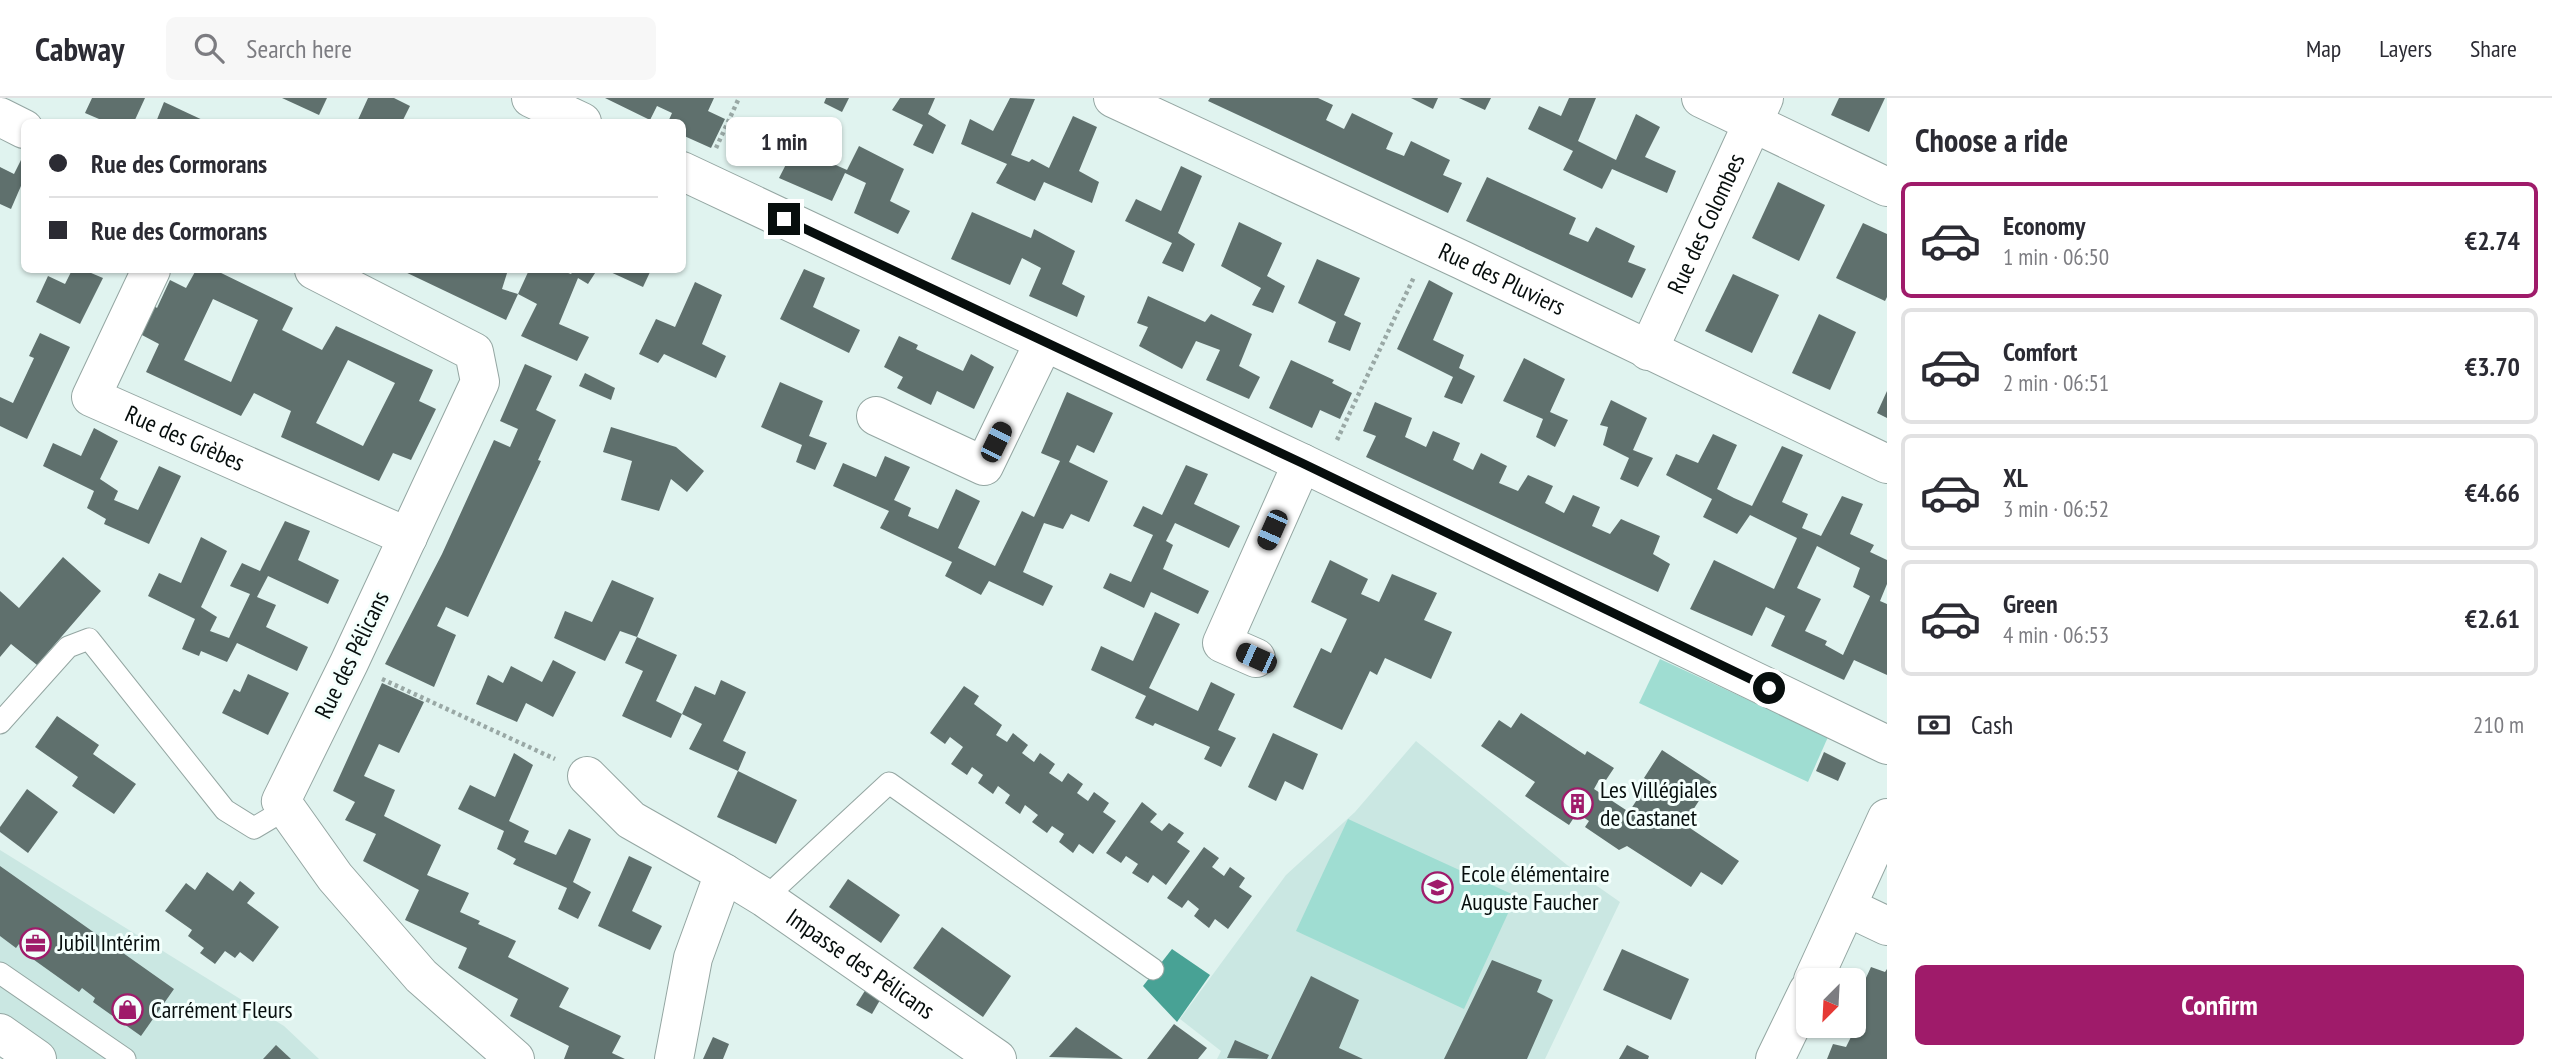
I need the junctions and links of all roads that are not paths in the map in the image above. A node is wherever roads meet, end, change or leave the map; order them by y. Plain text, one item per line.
1 (531, 98) edge
2 (1113, 98) edge
3 (1701, 98) edge
4 (1154, 107) edge
5 (1758, 110) edge
6 (576, 119) edge
7 (698, 162) edge
8 (1887, 187) edge
9 (150, 273) edge
10 (320, 273) edge
11 (1044, 342) junction
12 (1648, 351) junction
13 (876, 416) dead end
14 (1302, 463) junction
15 (1887, 464) edge
16 (408, 537) junction
17 (1256, 658) dead end
18 (0, 723) edge
19 (1887, 745) edge
20 (587, 776) road end
21 (286, 809) junction
22 (1887, 818) edge
23 (724, 873) junction
24 (765, 898) junction
25 (1847, 907) junction
26 (1887, 926) edge
27 (1819, 968) edge
28 (1153, 969) dead end
29 (0, 973) edge
30 (1796, 1016) edge
31 (0, 1033) edge
32 (37, 1059) edge
33 (125, 1059) edge
34 (515, 1059) edge
35 (674, 1059) edge
36 (997, 1059) edge
37 (1775, 1059) edge

1 - 6 street
2 - 4 street, Rue des Pluviers
3 - 5 street
4 - 12 street, Rue des Pluviers
5 - 8 street
5 - 12 street, Rue des Colombes
7 - 11 street
9 - 16 street, Rue des Grèbes
10 - 16 street, Rue des Pélicans
11 - 13 street
11 - 14 street
12 - 15 street, Rue des Pluviers
14 - 17 street
14 - 19 street
16 - 21 street, Rue des Pélicans
18 - 21 lane
20 - 23 street, Impasse des Pélicans
21 - 34 street
22 - 25 street
23 - 24 street, Impasse des Pélicans
23 - 35 street
24 - 28 lane
24 - 36 street, Impasse des Pélicans
25 - 26 street
25 - 27 street
29 - 33 lane
30 - 37 street
31 - 32 street

